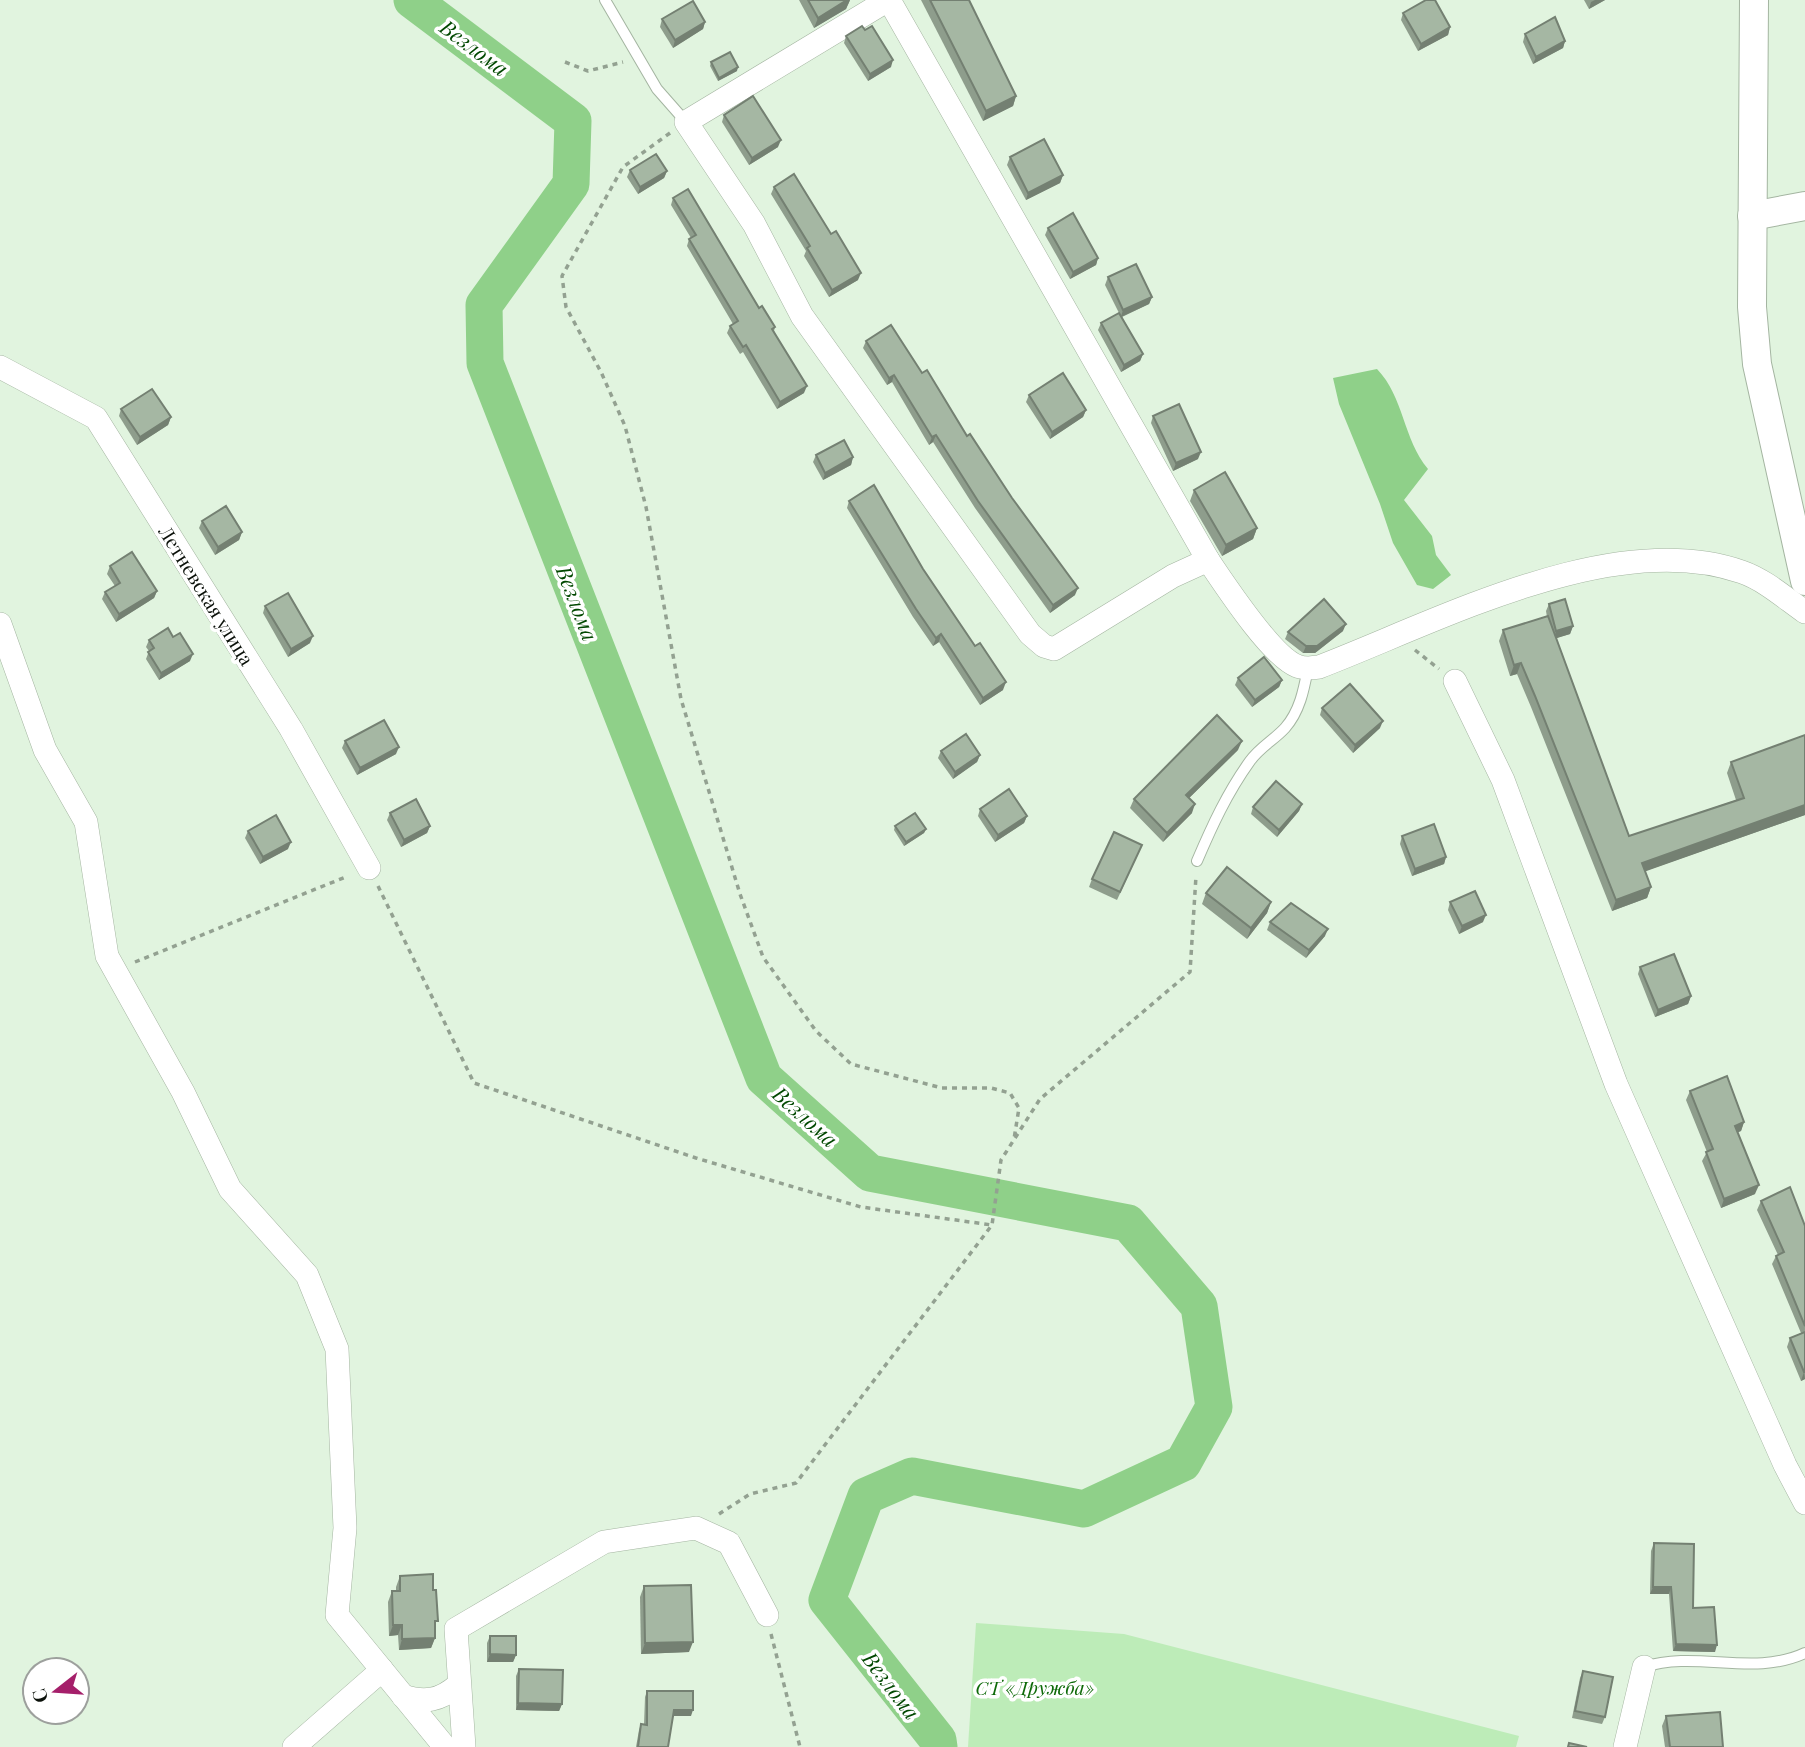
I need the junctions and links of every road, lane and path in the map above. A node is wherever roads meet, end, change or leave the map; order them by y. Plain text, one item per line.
1 (605, 0) edge
2 (889, 0) edge
3 (1754, 0) edge
4 (565, 62) dead end
5 (618, 63) dead end
6 (686, 122) junction
7 (1805, 206) edge
8 (1752, 216) junction
9 (0, 367) edge
10 (1208, 561) junction
11 (1805, 581) edge
12 (1805, 612) edge
13 (0, 624) edge
14 (1402, 635) junction
15 (1308, 668) junction
16 (1455, 681) joint
17 (1198, 861) joint
18 (369, 867) junction
19 (115, 970) junction
20 (1014, 1139) junction
21 (992, 1225) junction
22 (1805, 1503) edge
23 (696, 1528) junction
24 (767, 1615) joint
25 (1805, 1653) edge
26 (1644, 1667) joint
27 (382, 1671) junction
28 (458, 1685) junction
29 (403, 1696) junction
30 (294, 1747) edge
31 (445, 1747) edge
32 (464, 1747) edge
33 (800, 1747) edge
34 (1625, 1747) edge

1 - 6 lane
2 - 6 street
2 - 10 street
3 - 8 street
4 - 5 path
6 - 10 street
6 - 20 path
7 - 8 street
8 - 11 street
9 - 18 street, Летневская улица
10 - 15 street
12 - 14 street
13 - 19 street
14 - 15 street
14 - 16 path
15 - 17 lane
16 - 22 street
17 - 20 path
18 - 19 path
18 - 21 path
19 - 27 street
20 - 21 path
21 - 23 path
23 - 24 street
23 - 28 street
24 - 33 path
25 - 26 lane
26 - 34 street
27 - 29 street
27 - 30 street
28 - 29 street
28 - 32 street
29 - 31 street

